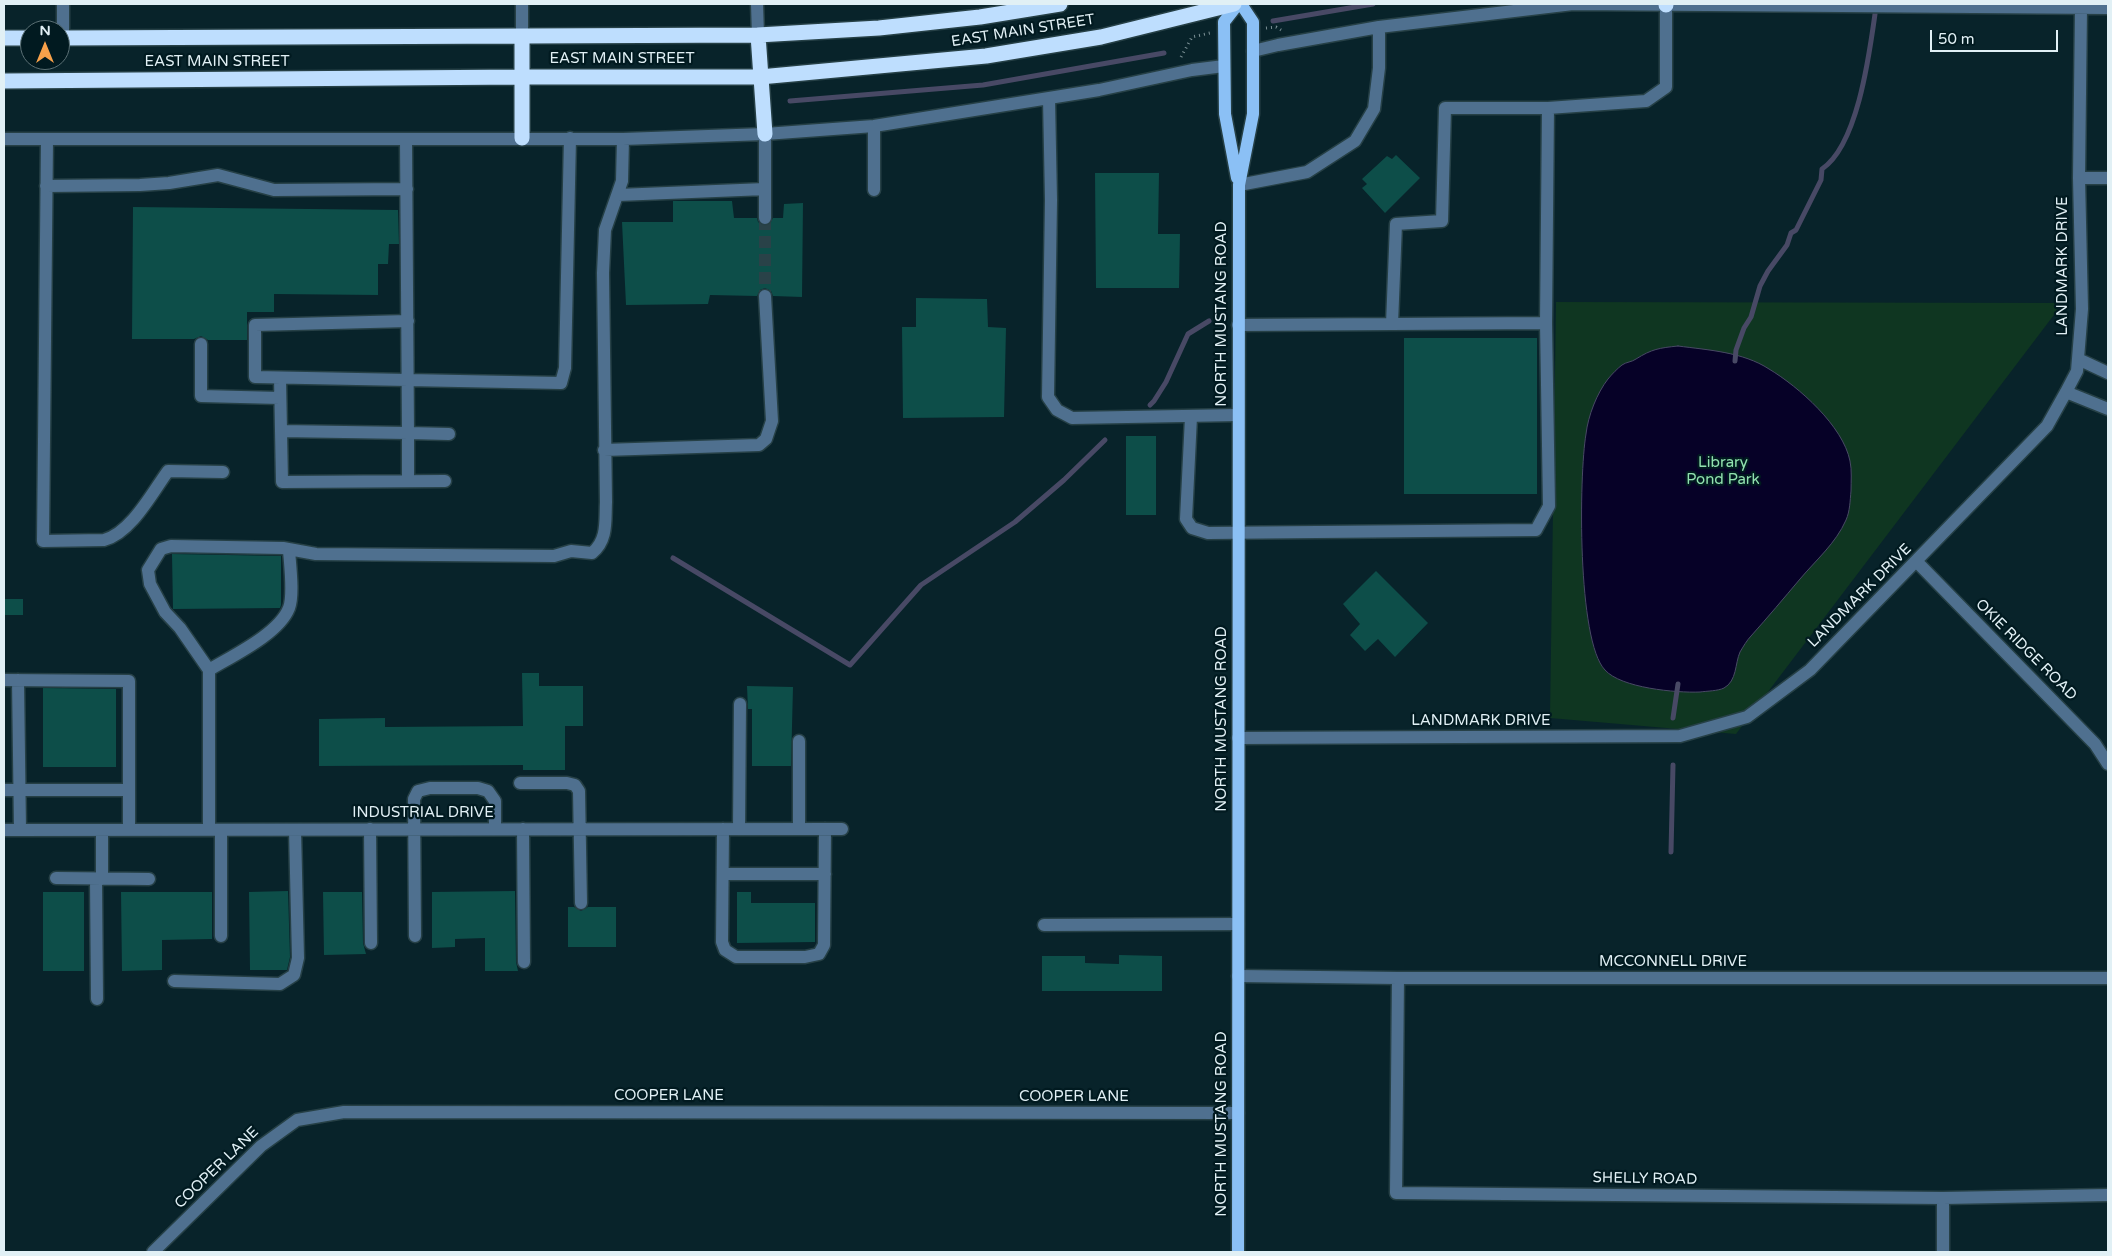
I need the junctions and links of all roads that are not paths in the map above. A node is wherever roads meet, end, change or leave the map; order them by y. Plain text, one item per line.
1 (62, 4) edge
2 (522, 4) edge
3 (758, 4) edge
4 (1060, 4) edge
5 (1234, 4) edge
6 (1240, 4) edge
7 (1666, 5) edge
8 (2081, 8) junction
9 (2108, 8) edge
10 (62, 20) edge
11 (1378, 27) junction
12 (758, 35) junction
13 (522, 37) junction
14 (4, 38) edge
15 (20, 38) edge
16 (70, 38) edge
17 (1253, 51) junction
18 (1224, 66) junction
19 (522, 77) junction
20 (760, 77) junction
21 (4, 81) edge
22 (1049, 98) junction
23 (1548, 108) junction
24 (874, 126) junction
25 (765, 134) junction
26 (522, 138) junction
27 (570, 138) junction
28 (4, 139) edge
29 (47, 139) junction
30 (406, 139) junction
31 (623, 139) junction
32 (2078, 178) junction
33 (2108, 178) edge
34 (1239, 185) junction
35 (46, 186) junction
36 (407, 189) junction
37 (765, 189) junction
38 (874, 190) dead end
39 (618, 195) junction
40 (765, 218) tunnel mouth
41 (765, 296) tunnel mouth
42 (408, 321) junction
43 (1546, 322) junction
44 (1392, 324) junction
45 (1238, 325) junction
46 (202, 344) dead end
47 (2078, 359) junction
48 (2108, 373) edge
49 (280, 378) junction
50 (408, 380) junction
51 (2066, 392) junction
52 (280, 398) junction
53 (2108, 409) edge
54 (1238, 415) junction
55 (1191, 417) junction
56 (281, 431) junction
57 (408, 433) junction
58 (449, 434) dead end
59 (604, 450) junction
60 (223, 472) dead end
61 (408, 481) junction
62 (446, 481) dead end
63 (1238, 531) junction
64 (289, 550) junction
65 (1916, 562) junction
66 (209, 670) junction
67 (4, 680) edge
68 (18, 680) junction
69 (740, 704) dead end
70 (1238, 738) junction
71 (799, 741) dead end
72 (2108, 764) edge
73 (520, 783) dead end
74 (4, 790) edge
75 (20, 790) junction
76 (129, 790) junction
77 (580, 828) junction
78 (370, 829) junction
79 (415, 829) junction
80 (495, 829) junction
81 (523, 829) junction
82 (723, 829) junction
83 (740, 829) junction
84 (799, 829) junction
85 (825, 829) junction
86 (842, 829) dead end
87 (4, 830) edge
88 (20, 830) junction
89 (102, 830) junction
90 (129, 830) junction
91 (215, 830) junction
92 (295, 830) junction
93 (722, 874) junction
94 (824, 874) junction
95 (56, 878) dead end
96 (99, 879) junction
97 (149, 879) dead end
98 (581, 903) dead end
99 (1238, 924) junction
100 (1044, 925) dead end
101 (220, 936) dead end
102 (415, 936) dead end
103 (371, 943) dead end
104 (524, 962) dead end
105 (1238, 976) junction
106 (1398, 978) junction
107 (2108, 978) edge
108 (174, 981) dead end
109 (97, 999) dead end
110 (1238, 1114) junction
111 (2108, 1195) edge
112 (1943, 1198) junction
113 (153, 1252) edge
114 (1238, 1252) edge
115 (1943, 1252) edge

1 - 10 street
2 - 13 street
3 - 12 street
4 - 12 highway, EAST MAIN STREET
5 - 20 highway, EAST MAIN STREET
6 - 17 main road, NORTH MUSTANG ROAD
6 - 18 main road, NORTH MUSTANG ROAD
7 - 8 street
7 - 11 street
7 - 23 street
8 - 9 street
8 - 32 street, LANDMARK DRIVE
11 - 17 street
11 - 34 street
12 - 13 highway, EAST MAIN STREET
12 - 20 highway
13 - 16 highway, EAST MAIN STREET
13 - 19 highway
14 - 15 highway
17 - 34 main road, NORTH MUSTANG ROAD
18 - 22 street
18 - 34 main road, NORTH MUSTANG ROAD
19 - 20 highway, EAST MAIN STREET
19 - 21 highway, EAST MAIN STREET
19 - 26 highway
20 - 25 highway
22 - 24 street
22 - 55 street
23 - 43 street
23 - 44 street
24 - 25 street
24 - 38 street
25 - 31 street
25 - 37 street
26 - 27 street
26 - 30 street
27 - 31 street
27 - 50 street
28 - 29 street
29 - 30 street
29 - 35 street
30 - 36 street
31 - 39 street
32 - 33 street
32 - 47 street, LANDMARK DRIVE
34 - 45 main road, NORTH MUSTANG ROAD
35 - 36 street
35 - 60 street
36 - 42 street
37 - 39 street
37 - 40 street
39 - 59 street
41 - 59 street
42 - 49 street
42 - 50 street
43 - 44 street
43 - 63 street
44 - 45 street
45 - 54 main road, NORTH MUSTANG ROAD
46 - 52 street
47 - 48 street
47 - 51 street, LANDMARK DRIVE
49 - 50 street
49 - 52 street
50 - 57 street
51 - 53 street
51 - 65 street, LANDMARK DRIVE
52 - 56 street
54 - 55 street
54 - 63 main road, NORTH MUSTANG ROAD
55 - 63 street
56 - 57 street
56 - 61 street
57 - 58 street
57 - 61 street
59 - 64 street
61 - 62 street
63 - 70 main road, NORTH MUSTANG ROAD
64 - 66 street
64 - 66 street
65 - 70 street, LANDMARK DRIVE
65 - 72 street, OKIE RIDGE ROAD
66 - 91 street
67 - 68 street
68 - 75 street
68 - 76 street
69 - 83 street
70 - 99 main road, NORTH MUSTANG ROAD
71 - 84 street
73 - 77 street
74 - 75 street
75 - 76 street
75 - 88 street
76 - 90 street
77 - 81 street, INDUSTRIAL DRIVE
77 - 82 street, INDUSTRIAL DRIVE
77 - 98 street
78 - 79 street, INDUSTRIAL DRIVE
78 - 92 street, INDUSTRIAL DRIVE
78 - 103 street
79 - 80 street, INDUSTRIAL DRIVE
79 - 80 street
79 - 102 street
80 - 81 street, INDUSTRIAL DRIVE
81 - 104 street
82 - 83 street, INDUSTRIAL DRIVE
82 - 93 street
83 - 84 street, INDUSTRIAL DRIVE
84 - 85 street, INDUSTRIAL DRIVE
85 - 86 street, INDUSTRIAL DRIVE
85 - 94 street
87 - 88 street, INDUSTRIAL DRIVE
88 - 89 street, INDUSTRIAL DRIVE
89 - 90 street, INDUSTRIAL DRIVE
89 - 96 street
90 - 91 street, INDUSTRIAL DRIVE
91 - 92 street, INDUSTRIAL DRIVE
91 - 101 street
92 - 108 street
93 - 94 street
93 - 94 street
95 - 96 street
96 - 97 street
96 - 109 street
99 - 100 street
99 - 105 main road, NORTH MUSTANG ROAD
105 - 106 street, MCCONNELL DRIVE
105 - 110 main road, NORTH MUSTANG ROAD
106 - 107 street, MCCONNELL DRIVE
106 - 112 street, SHELLY ROAD
110 - 113 street, COOPER LANE
110 - 114 main road, NORTH MUSTANG ROAD
111 - 112 street, SHELLY ROAD
112 - 115 street

